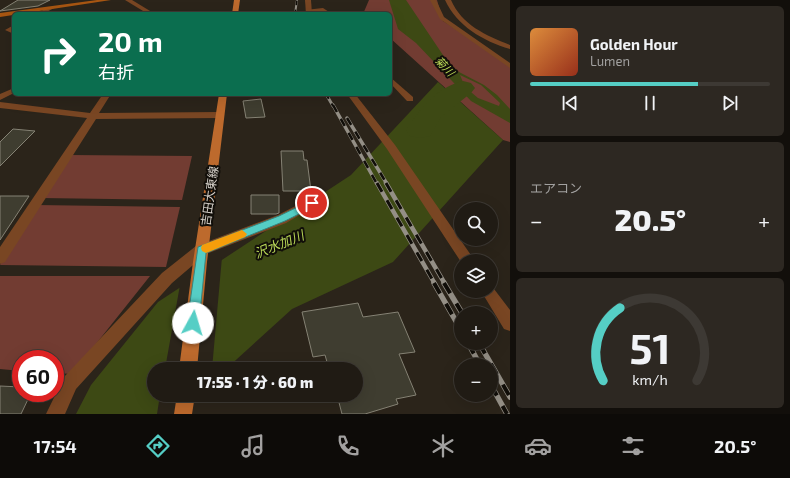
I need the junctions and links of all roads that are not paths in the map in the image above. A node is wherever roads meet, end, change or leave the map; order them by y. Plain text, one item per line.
1 (108, 0) edge
2 (128, 0) edge
3 (237, 0) edge
4 (308, 0) edge
5 (433, 0) edge
6 (448, 0) edge
7 (84, 2) edge
8 (51, 8) junction
9 (22, 12) edge
10 (43, 12) edge
11 (149, 12) edge
12 (235, 12) edge
13 (309, 12) edge
14 (326, 12) edge
15 (12, 13) edge
16 (0, 15) edge
17 (510, 47) edge
18 (510, 66) edge
19 (392, 81) edge
20 (12, 91) edge
21 (106, 96) edge
22 (223, 96) edge
23 (353, 96) edge
24 (0, 97) edge
25 (410, 99) dead end
26 (0, 105) edge
27 (220, 115) junction
28 (94, 116) junction
29 (312, 203) dead end
30 (463, 254) edge
31 (200, 256) junction
32 (0, 258) edge
33 (493, 298) edge
34 (510, 323) edge
35 (189, 362) edge
36 (55, 414) edge

1 - 7 main road
2 - 11 street
3 - 12 main road
4 - 13 street
5 - 18 street
6 - 17 street
7 - 8 main road
8 - 9 main road
8 - 10 street
13 - 14 street
15 - 16 main road
19 - 25 street
20 - 24 street
21 - 28 street
22 - 27 main road, 吉田大東線
23 - 30 street
26 - 28 street
27 - 28 street
27 - 31 main road, 吉田大東線
28 - 32 street
29 - 31 street
31 - 35 main road, 吉田大東線
31 - 36 street
33 - 34 street

